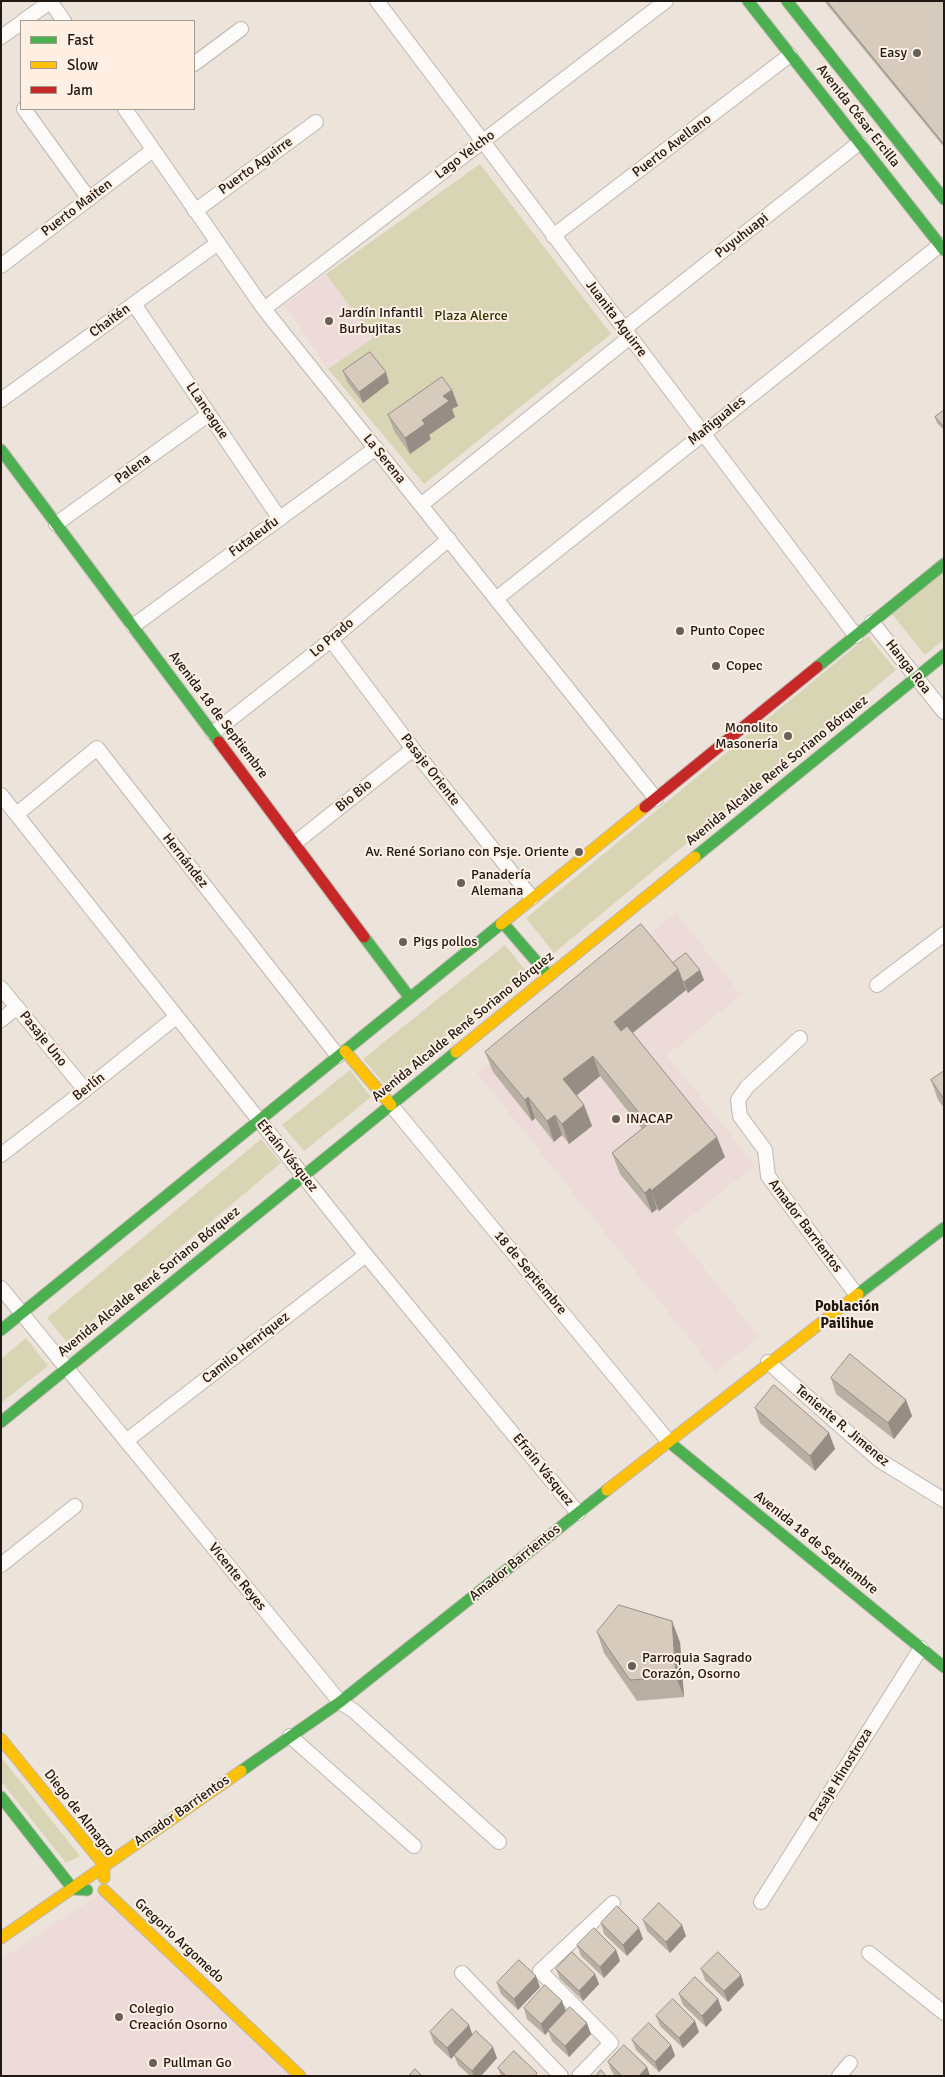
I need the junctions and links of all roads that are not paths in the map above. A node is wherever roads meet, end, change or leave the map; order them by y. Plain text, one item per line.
1 (377, 1) edge
2 (666, 1) edge
3 (748, 1) edge
4 (787, 1) edge
5 (50, 2) edge
6 (25, 20) edge
7 (63, 20) edge
8 (20, 23) edge
9 (241, 29) dead end
10 (1, 37) edge
11 (790, 55) junction
12 (195, 63) edge
13 (25, 110) edge
14 (129, 110) edge
15 (316, 122) dead end
16 (483, 142) junction
17 (859, 143) junction
18 (153, 150) junction
19 (89, 199) junction
20 (944, 199) edge
21 (195, 210) junction
22 (554, 236) junction
23 (218, 243) junction
24 (942, 248) edge
25 (2, 265) edge
26 (134, 304) junction
27 (264, 309) junction
28 (627, 333) junction
29 (1, 400) edge
30 (209, 414) junction
31 (702, 433) junction
32 (376, 448) junction
33 (1, 450) edge
34 (421, 504) junction
35 (280, 519) junction
36 (56, 524) junction
37 (449, 539) junction
38 (944, 564) edge
39 (496, 599) junction
40 (872, 622) junction
41 (133, 626) junction
42 (856, 636) junction
43 (331, 640) junction
44 (944, 655) edge
45 (916, 678) junction
46 (944, 712) edge
47 (213, 734) junction
48 (412, 749) junction
49 (1, 795) edge
50 (656, 799) junction
51 (17, 814) junction
52 (295, 843) junction
53 (532, 898) junction
54 (503, 922) junction
55 (944, 934) edge
56 (548, 976) junction
57 (877, 985) dead end
58 (1, 988) edge
59 (410, 998) junction
60 (17, 1007) junction
61 (176, 1017) junction
62 (1, 1020) edge
63 (800, 1038) dead end
64 (342, 1054) junction
65 (85, 1090) junction
66 (390, 1105) junction
67 (259, 1120) junction
68 (1, 1154) edge
69 (303, 1176) junction
70 (944, 1228) edge
71 (366, 1255) junction
72 (1, 1288) edge
73 (856, 1294) junction
74 (21, 1314) junction
75 (1, 1330) edge
76 (768, 1362) junction
77 (66, 1369) junction
78 (1, 1422) edge
79 (126, 1441) junction
80 (669, 1442) junction
81 (944, 1500) edge
82 (75, 1506) dead end
83 (578, 1513) junction
84 (1, 1565) edge
85 (920, 1648) junction
86 (944, 1667) edge
87 (340, 1702) junction
88 (290, 1736) junction
89 (1, 1739) edge
90 (1, 1797) edge
91 (499, 1842) dead end
92 (414, 1846) dead end
93 (104, 1865) junction
94 (73, 1889) junction
95 (104, 1890) junction
96 (761, 1902) dead end
97 (613, 1903) dead end
98 (1, 1938) edge
99 (869, 1953) dead end
100 (462, 1973) dead end
101 (944, 2013) edge
102 (850, 2063) dead end
103 (300, 2076) edge
104 (561, 2076) edge
105 (579, 2076) edge
106 (839, 2076) edge

1 - 16 street, Juanita Aguirre
2 - 16 street, Lago Yelcho
3 - 11 main road, Avenida César Ercilla
4 - 20 main road, Avenida César Ercilla
5 - 6 street
5 - 7 street
8 - 10 street
9 - 12 street
11 - 17 main road, Avenida César Ercilla
11 - 22 street, Puerto Avellano
13 - 19 street
14 - 18 street, La Serena
15 - 21 street, Puerto Aguirre
16 - 22 street, Juanita Aguirre
16 - 27 street, Lago Yelcho
17 - 24 main road, Avenida César Ercilla
17 - 28 street, Puyuhuapi
18 - 19 street, Puerto Maiten
18 - 21 street, La Serena
19 - 25 street, Puerto Maiten
21 - 23 street, La Serena
22 - 28 street, Juanita Aguirre
23 - 26 street, Chaitén
23 - 27 street, La Serena
24 - 31 street, Mañiguales
26 - 29 street, Chaitén
26 - 30 street, LLancague
27 - 32 street, La Serena
28 - 31 street, Juanita Aguirre
28 - 34 street, Puyuhuapi
30 - 35 street, LLancague
30 - 36 street, Palena
31 - 39 street, Mañiguales
31 - 42 street, Juanita Aguirre
32 - 34 street, La Serena
32 - 35 street, Futaleufu
33 - 36 main road, Avenida 18 de Septiembre
34 - 37 street, La Serena
35 - 41 street, Futaleufu
36 - 41 main road, Avenida 18 de Septiembre
37 - 39 street, La Serena
37 - 43 street, Lo Prado
38 - 40 main road
39 - 50 street, La Serena
40 - 42 main road
40 - 45 street, Hanga Roa
41 - 47 main road, Avenida 18 de Septiembre
42 - 50 main road
43 - 47 street, Lo Prado
43 - 48 street, Pasaje Oriente
44 - 45 main road, Avenida Alcalde René Soriano Bórquez
45 - 46 street, Hanga Roa
45 - 56 main road, Avenida Alcalde René Soriano Bórquez
47 - 52 main road, Avenida 18 de Septiembre
48 - 52 street, Bio Bio
48 - 53 street, Pasaje Oriente
49 - 51 street, Efraín Vásquez
50 - 53 main road
51 - 61 street, Efraín Vásquez
51 - 64 street, Hernández
52 - 59 main road, Avenida 18 de Septiembre
53 - 54 main road
54 - 56 main road
54 - 59 main road
55 - 57 street
56 - 66 main road, Avenida Alcalde René Soriano Bórquez
58 - 60 street, Pasaje Uno
59 - 64 main road
60 - 62 street
60 - 65 street, Pasaje Uno
61 - 65 street, Berlín
61 - 67 street, Efraín Vásquez
63 - 73 street, Amador Barrientos
64 - 66 main road
64 - 67 main road
65 - 68 street, Berlín
66 - 69 main road, Avenida Alcalde René Soriano Bórquez
66 - 80 street, 18 de Septiembre
67 - 69 street, Efraín Vásquez
67 - 74 main road
69 - 71 street, Efraín Vásquez
69 - 77 main road, Avenida Alcalde René Soriano Bórquez
70 - 73 main road, Amador Barrientos
71 - 79 street, Camilo Henríquez
71 - 83 street, Efraín Vásquez
72 - 74 street, Vicente Reyes
73 - 76 main road, Amador Barrientos
74 - 75 main road
74 - 77 street, Vicente Reyes
76 - 80 main road, Amador Barrientos
76 - 81 street, Teniente R. Jimenez
77 - 78 main road, Avenida Alcalde René Soriano Bórquez
77 - 79 street, Vicente Reyes
79 - 87 street, Vicente Reyes
80 - 83 main road, Amador Barrientos
80 - 85 main road, Avenida 18 de Septiembre
82 - 84 street
83 - 87 main road, Amador Barrientos
85 - 86 main road, Avenida 18 de Septiembre
85 - 96 street, Pasaje Hinostroza
87 - 88 main road, Amador Barrientos
87 - 91 street, Vicente Reyes
88 - 92 street
88 - 93 main road, Amador Barrientos
89 - 93 main road, Diego de Almagro
90 - 94 main road
93 - 94 main road, Amador Barrientos
93 - 95 main road, Diego de Almagro
94 - 95 main road
94 - 98 main road, Amador Barrientos
95 - 103 main road, Gregorio Argomedo
97 - 105 street
99 - 101 street
100 - 104 street
102 - 106 street

